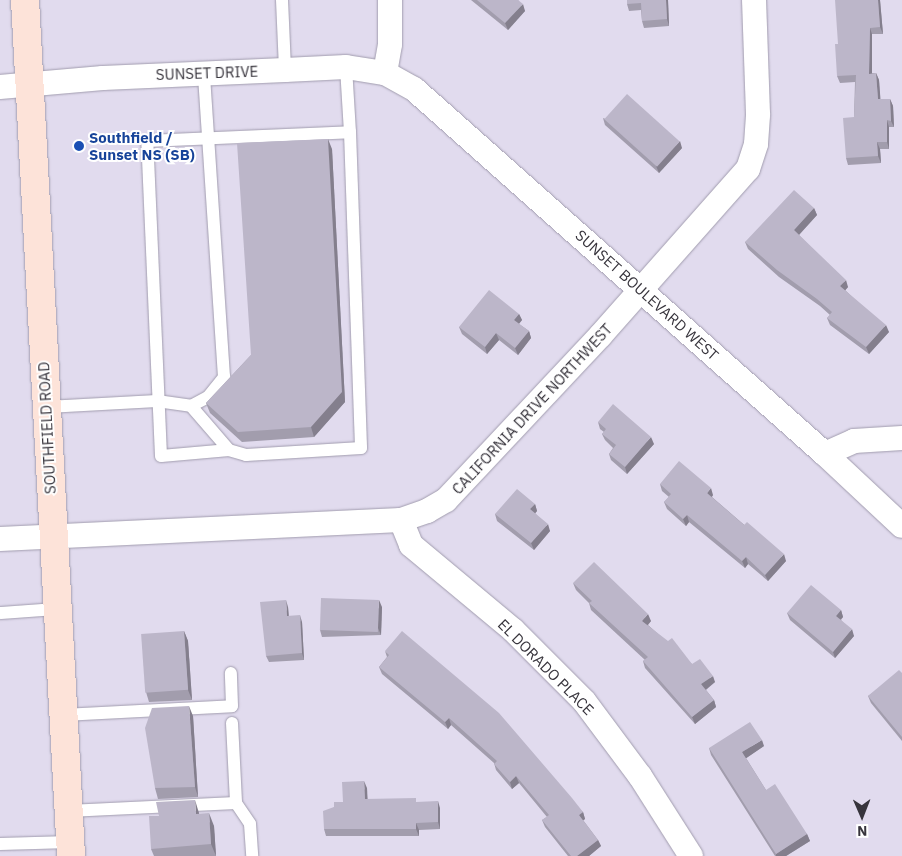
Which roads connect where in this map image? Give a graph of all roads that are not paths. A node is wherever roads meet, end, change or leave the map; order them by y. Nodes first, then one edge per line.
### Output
1 (25, 0) edge
2 (282, 0) edge
3 (390, 0) edge
4 (754, 0) edge
5 (346, 67) junction
6 (285, 70) junction
7 (204, 73) junction
8 (385, 73) junction
9 (30, 86) junction
10 (0, 87) edge
11 (350, 132) junction
12 (208, 138) junction
13 (640, 289) junction
14 (157, 400) junction
15 (191, 406) junction
16 (47, 407) junction
17 (902, 438) edge
18 (229, 450) junction
19 (825, 454) junction
20 (402, 520) junction
21 (902, 526) edge
22 (53, 536) junction
23 (0, 539) edge
24 (57, 610) junction
25 (0, 613) edge
26 (231, 673) dead end
27 (63, 715) junction
28 (232, 723) dead end
29 (236, 803) junction
30 (68, 810) junction
31 (0, 844) edge
32 (70, 849) edge
33 (252, 856) edge
34 (691, 856) edge

1 - 9 main road, SOUTHFIELD ROAD
2 - 6 lane
3 - 8 street
4 - 13 street, CALIFORNIA DRIVE NORTHWEST
5 - 6 street, SUNSET DRIVE
5 - 8 street, SUNSET DRIVE
5 - 11 lane
6 - 7 street, SUNSET DRIVE
7 - 9 street, SUNSET DRIVE
7 - 12 lane
8 - 13 street, SUNSET BOULEVARD WEST
9 - 10 street, SUNSET DRIVE
9 - 16 main road, SOUTHFIELD ROAD
11 - 12 lane
11 - 18 lane
12 - 14 lane
12 - 15 lane
13 - 19 street, SUNSET BOULEVARD WEST
13 - 20 street, CALIFORNIA DRIVE NORTHWEST
14 - 15 lane
14 - 16 lane
14 - 18 lane
15 - 18 lane
16 - 22 main road, SOUTHFIELD ROAD
17 - 19 street
19 - 21 street, SUNSET BOULEVARD WEST
20 - 22 street, CALIFORNIA DRIVE NORTHWEST
20 - 34 street, EL DORADO PLACE
22 - 23 street, CALIFORNIA DRIVE NORTHWEST
22 - 24 main road, SOUTHFIELD ROAD
24 - 25 lane
24 - 27 main road, SOUTHFIELD ROAD
26 - 27 lane
27 - 30 main road, SOUTHFIELD ROAD
28 - 29 lane
29 - 30 lane
29 - 33 lane
30 - 32 main road, SOUTHFIELD ROAD
31 - 32 lane

